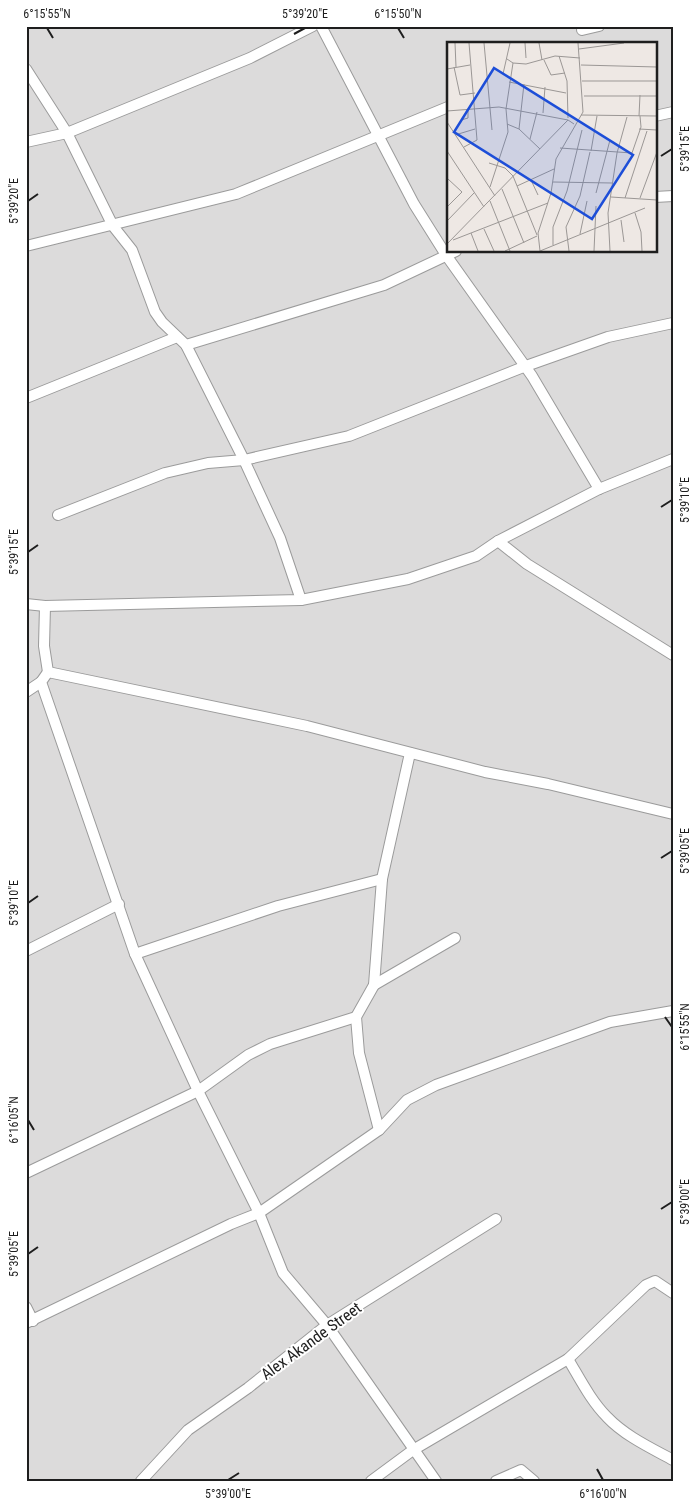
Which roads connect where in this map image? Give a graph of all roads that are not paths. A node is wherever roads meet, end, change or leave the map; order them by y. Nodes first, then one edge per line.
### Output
1 (313, 26) edge
2 (321, 26) edge
3 (599, 26) edge
4 (582, 30) dead end
5 (26, 69) edge
6 (447, 107) edge
7 (673, 112) edge
8 (656, 116) edge
9 (67, 133) junction
10 (377, 136) junction
11 (26, 142) edge
12 (673, 196) edge
13 (656, 197) edge
14 (113, 226) junction
15 (26, 246) edge
16 (454, 252) edge
17 (446, 255) junction
18 (673, 322) edge
19 (178, 337) junction
20 (186, 345) junction
21 (526, 366) junction
22 (26, 398) edge
23 (673, 459) edge
24 (244, 460) junction
25 (599, 489) junction
26 (58, 515) dead end
27 (498, 541) junction
28 (301, 600) junction
29 (26, 604) edge
30 (45, 606) junction
31 (673, 655) edge
32 (48, 672) junction
33 (41, 682) junction
34 (26, 692) edge
35 (410, 753) junction
36 (673, 814) edge
37 (382, 879) junction
38 (119, 904) junction
39 (455, 938) dead end
40 (26, 951) edge
41 (135, 954) junction
42 (374, 985) junction
43 (673, 1011) edge
44 (356, 1016) junction
45 (198, 1092) junction
46 (378, 1130) junction
47 (26, 1173) edge
48 (259, 1213) junction
49 (496, 1220) dead end
50 (673, 1293) edge
51 (26, 1307) edge
52 (29, 1322) edge
53 (327, 1325) junction
54 (568, 1359) junction
55 (413, 1450) junction
56 (673, 1460) edge
57 (141, 1481) edge
58 (370, 1481) edge
59 (436, 1481) edge
60 (496, 1481) edge
61 (534, 1481) edge

1 - 9 street
2 - 10 street
3 - 4 street
5 - 9 street
6 - 10 street
7 - 8 street
9 - 11 street
9 - 14 street
10 - 14 street
10 - 17 street
12 - 13 street
14 - 15 street
14 - 19 street
16 - 17 street
17 - 20 street
17 - 21 street
18 - 21 street
19 - 20 street
19 - 22 street
20 - 24 street
21 - 24 street
21 - 25 street
23 - 25 street
24 - 26 street
24 - 28 street
25 - 27 street
27 - 28 street
27 - 31 street
28 - 30 street
29 - 30 street
30 - 32 street
32 - 33 street
32 - 35 street
33 - 34 street
33 - 38 street
35 - 36 street
35 - 37 street
37 - 41 street
37 - 42 street
38 - 40 street
38 - 41 street
39 - 42 street
41 - 45 street
42 - 44 street
43 - 46 street
44 - 45 street
44 - 46 street
45 - 47 street
45 - 48 street
46 - 48 street
48 - 52 street
48 - 53 street
49 - 53 street, Alex Akande Street
50 - 54 street
51 - 52 street
53 - 55 street
53 - 57 street, Alex Akande Street
54 - 55 street
54 - 56 street
55 - 58 street
55 - 59 street
60 - 61 street

